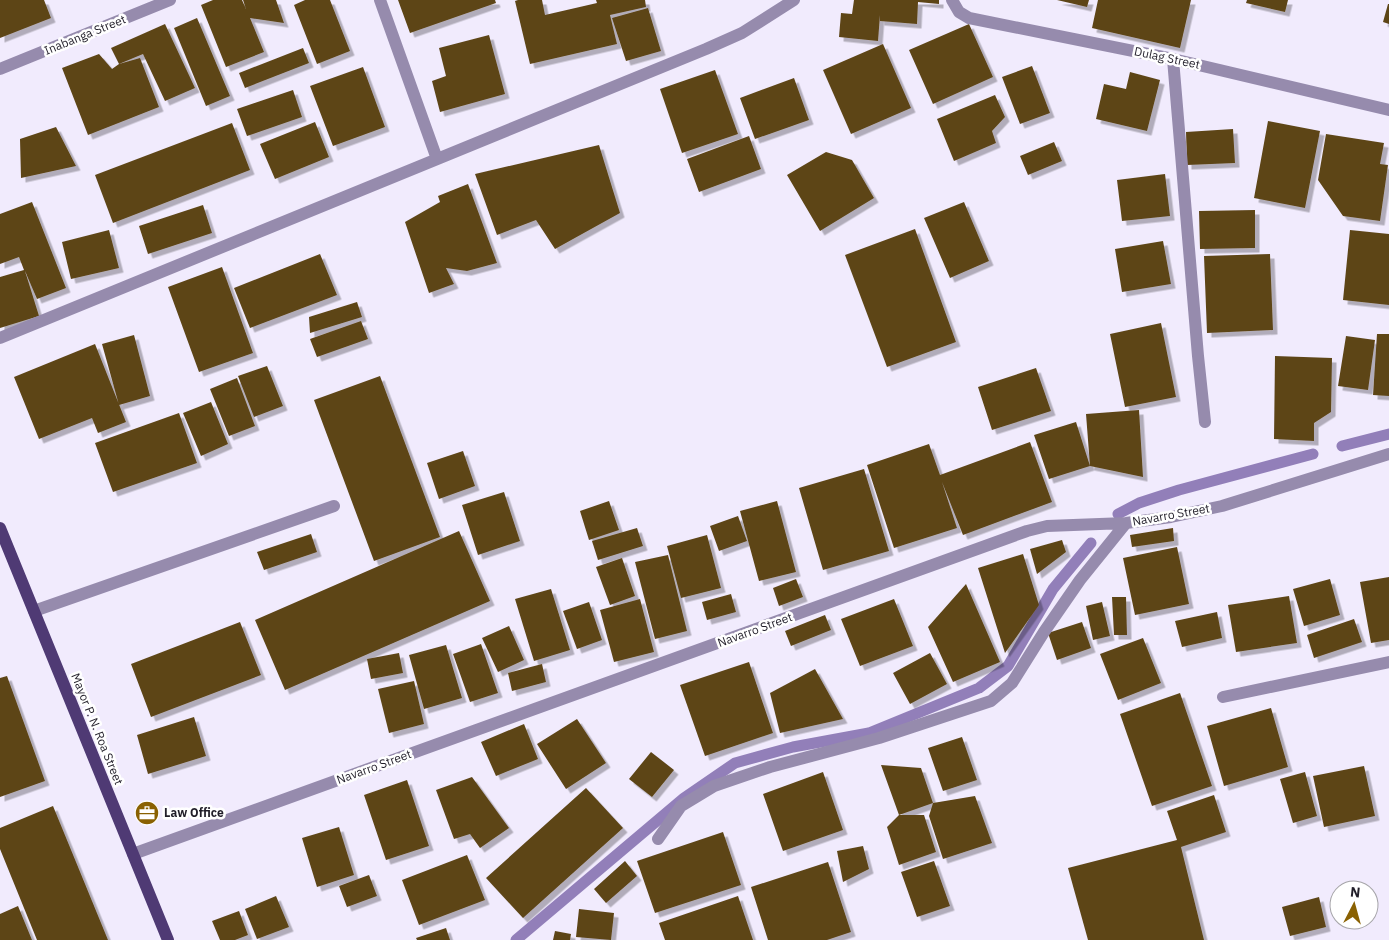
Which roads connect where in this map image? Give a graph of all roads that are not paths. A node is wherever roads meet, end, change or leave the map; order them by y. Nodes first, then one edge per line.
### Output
1 (170, 0) edge
2 (380, 0) edge
3 (794, 0) edge
4 (952, 0) edge
5 (1173, 59) junction
6 (0, 70) edge
7 (1389, 110) edge
8 (437, 159) junction
9 (0, 338) edge
10 (1205, 422) dead end
11 (1389, 454) edge
12 (334, 506) dead end
13 (1126, 523) junction
14 (0, 528) edge
15 (34, 611) junction
16 (1389, 662) edge
17 (1223, 696) dead end
18 (658, 839) dead end
19 (133, 854) junction
20 (168, 940) edge

1 - 6 street, Inabanga Street
2 - 8 street
3 - 8 street
4 - 5 street, Dulag Street
5 - 7 street, Dulag Street
5 - 10 street
8 - 9 street
11 - 13 street, Navarro Street
12 - 15 street
13 - 18 street
13 - 19 street, Navarro Street
14 - 15 main road, Mayor P. N. Roa Street
15 - 19 main road, Mayor P. N. Roa Street
16 - 17 street
19 - 20 main road, Mayor P. N. Roa Street

